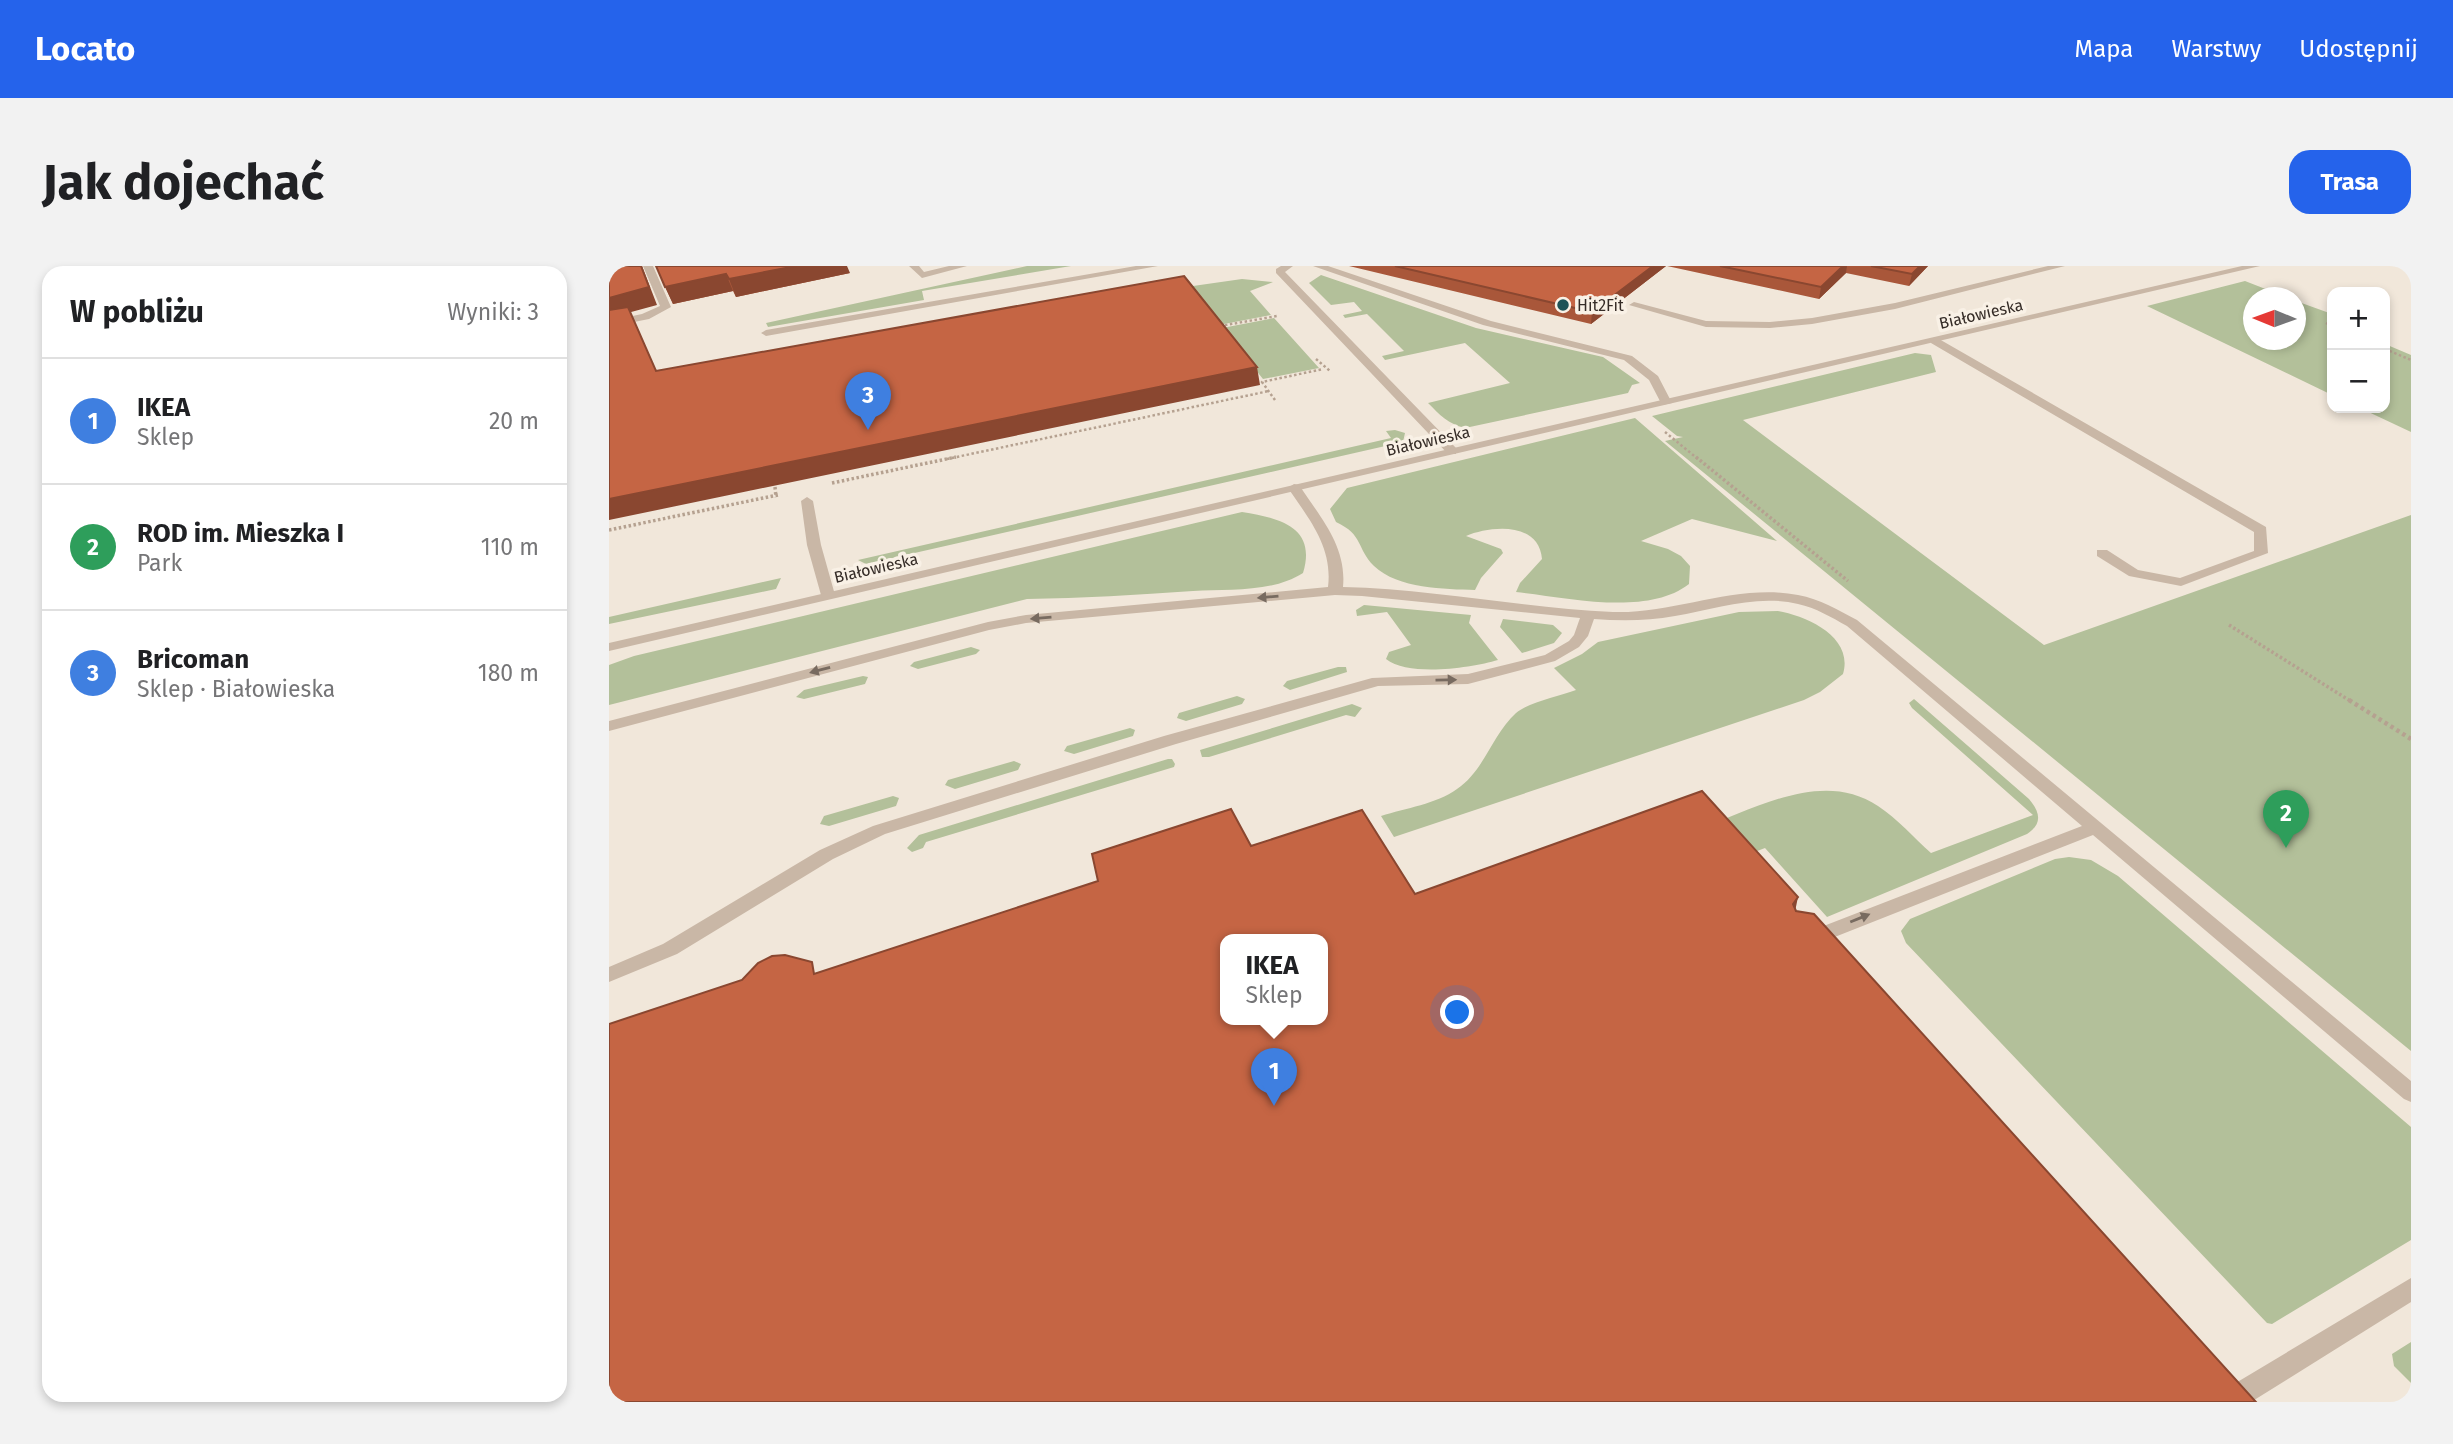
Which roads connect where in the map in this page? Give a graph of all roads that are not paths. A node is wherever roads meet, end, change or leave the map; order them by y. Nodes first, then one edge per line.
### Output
1 (648, 266) edge
2 (914, 266) edge
3 (962, 266) edge
4 (1153, 266) edge
5 (1288, 266) edge
6 (1318, 266) edge
7 (2060, 266) edge
8 (2253, 266) edge
9 (1634, 305) dead end
10 (609, 324) edge
11 (766, 333) dead end
12 (1935, 341) junction
13 (1666, 403) junction
14 (1453, 451) junction
15 (1294, 488) junction
16 (807, 501) dead end
17 (2102, 553) dead end
18 (1335, 591) junction
19 (828, 595) junction
20 (1588, 615) junction
21 (609, 647) edge
22 (609, 726) edge
23 (2092, 828) junction
24 (1797, 944) edge
25 (609, 975) edge
26 (2411, 1093) edge
27 (2411, 1289) edge
28 (2228, 1402) edge

1 - 10 street
2 - 3 street
4 - 11 street
5 - 14 street
6 - 13 street
7 - 9 street
8 - 12 street, Białowieska
12 - 13 street, Białowieska
12 - 17 street
13 - 14 street, Białowieska
14 - 15 street, Białowieska
15 - 18 street
15 - 19 street, Białowieska
16 - 19 street
18 - 20 street
18 -> 22 street
19 - 21 street, Białowieska
20 - 23 street
25 -> 20 street
24 -> 23 street
23 - 26 street
27 - 28 street

